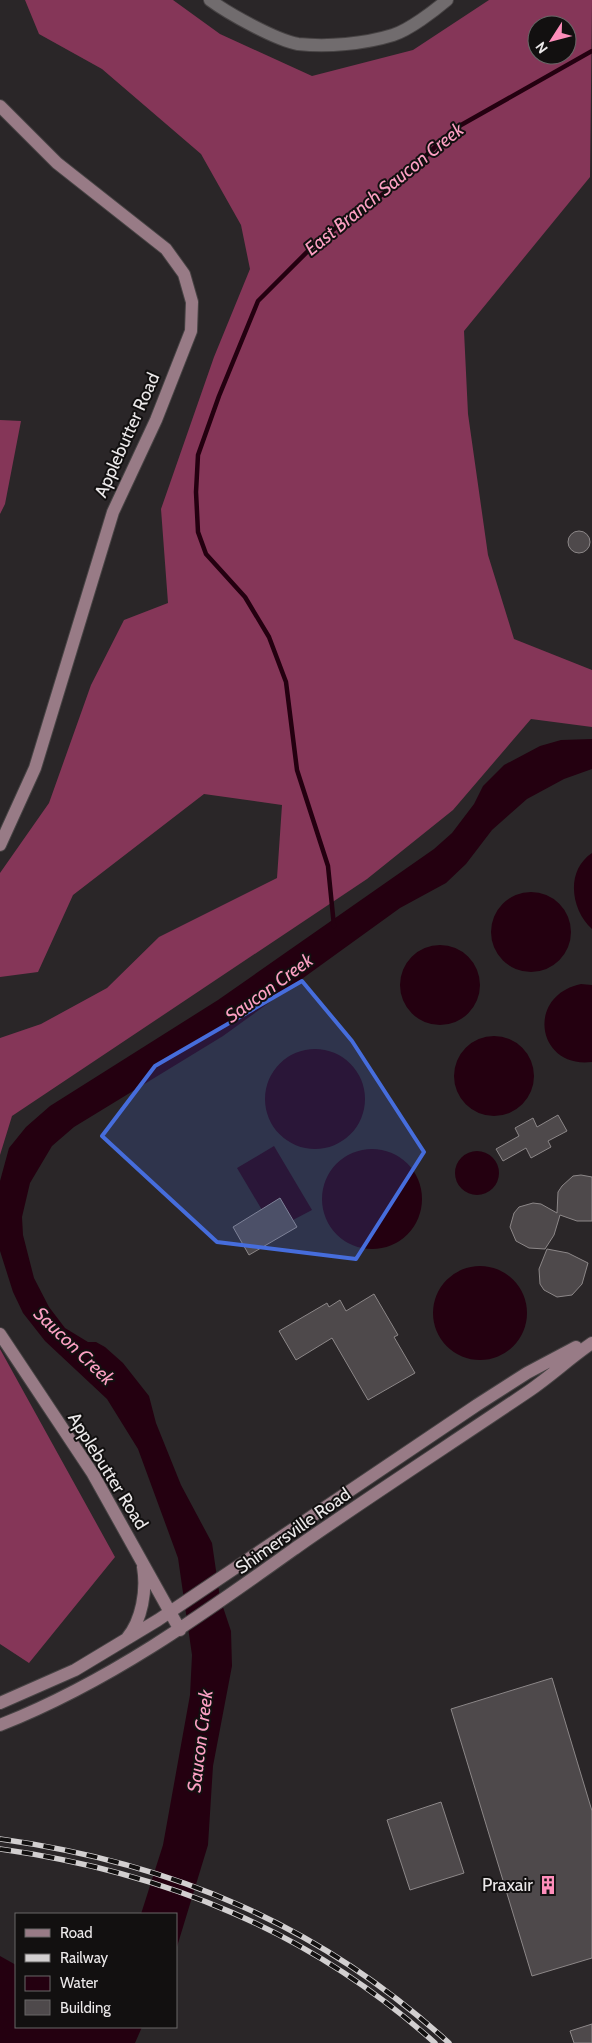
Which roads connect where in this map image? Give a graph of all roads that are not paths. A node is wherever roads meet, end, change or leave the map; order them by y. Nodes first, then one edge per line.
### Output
1 (210, 0) edge
2 (447, 0) edge
3 (0, 106) edge
4 (1, 842) edge
5 (0, 1334) edge
6 (592, 1341) edge
7 (141, 1560) junction
8 (164, 1617) junction
9 (180, 1630) junction
10 (124, 1640) junction
11 (0, 1704) edge
12 (0, 1726) edge

1 - 2 street
3 - 4 street, Applebutter Road
5 - 7 street, Applebutter Road
6 - 8 street, Shimersville Road
6 - 9 street, Shimersville Road
7 - 8 street, Applebutter Road
7 - 10 street
8 - 9 street, Applebutter Road
8 - 10 street, Shimersville Road
9 - 12 street, Shimersville Road
10 - 11 street, Shimersville Road

